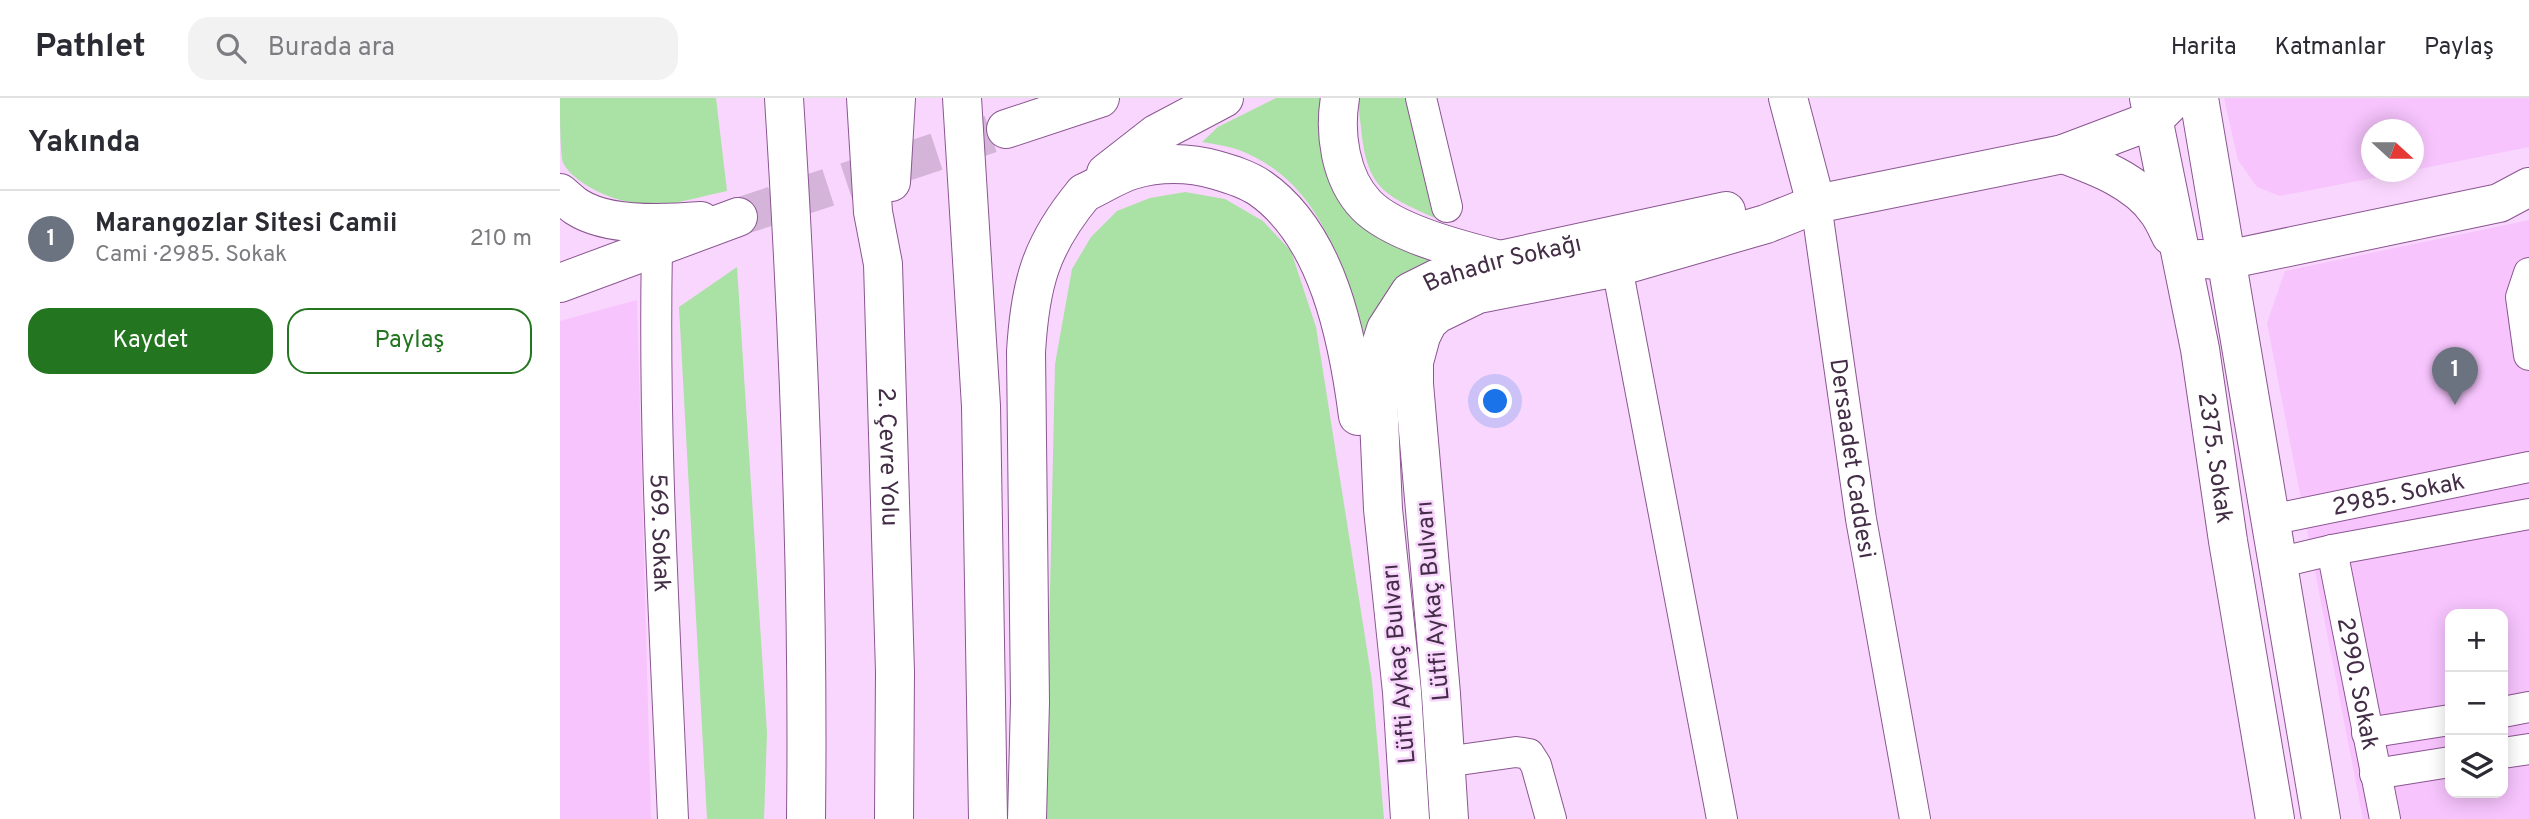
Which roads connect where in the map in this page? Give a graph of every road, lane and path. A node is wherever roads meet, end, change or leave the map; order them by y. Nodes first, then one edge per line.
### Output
1 (784, 98) edge
2 (866, 98) edge
3 (896, 98) edge
4 (962, 98) edge
5 (1100, 98) edge
6 (1224, 98) edge
7 (1340, 98) edge
8 (1421, 98) edge
9 (1788, 98) edge
10 (2199, 98) edge
11 (2159, 105) edge
12 (1006, 130) tunnel mouth
13 (2063, 153) junction
14 (2529, 186) edge
15 (560, 193) edge
16 (1084, 193) junction
17 (1816, 204) junction
18 (1447, 208) dead end
19 (657, 247) junction
20 (2224, 247) junction
21 (2181, 254) junction
22 (1500, 260) junction
23 (883, 264) junction
24 (1617, 267) junction
25 (2529, 273) edge
26 (560, 283) edge
27 (2529, 355) edge
28 (1414, 384) joint
29 (2529, 467) edge
30 (1383, 509) junction
31 (2529, 514) edge
32 (2270, 520) junction
33 (2332, 550) junction
34 (2277, 563) junction
35 (2529, 707) edge
36 (2508, 711) edge
37 (2445, 721) edge
38 (2367, 733) junction
39 (2529, 749) edge
40 (2508, 752) edge
41 (1445, 762) junction
42 (2445, 763) edge
43 (2375, 774) junction
44 (673, 819) edge
45 (806, 819) edge
46 (894, 819) edge
47 (988, 819) edge
48 (1027, 819) edge
49 (1410, 819) edge
50 (1449, 819) edge
51 (1551, 819) edge
52 (1722, 819) edge
53 (1915, 819) edge
54 (2275, 819) edge
55 (2321, 819) edge
56 (2385, 819) edge

1 - 45 main road
2 - 23 main road, 2. Çevre Yolu
3 - 23 main road
4 - 47 main road
5 - 12 main road
6 - 16 main road
7 - 22 main road
8 - 18 street
9 - 17 main road, Dersaadet Caddesi
10 - 20 main road, 2375. Sokak
11 - 13 main road, Bahadır Sokağı
11 - 21 main road, 2375. Sokak
13 - 17 main road, Bahadır Sokağı
13 - 21 main road
14 - 20 main road
15 - 19 main road
16 - 30 main road
16 - 48 main road
17 - 22 main road, Bahadır Sokağı
17 - 24 main road, Bahadır Sokağı
17 - 53 street, Dersaadet Caddesi
19 - 26 main road
19 - 44 street, 569. Sokak
20 - 21 main road
20 - 32 main road, 2375. Sokak
21 - 54 main road, 2375. Sokak
22 - 30 main road, Bahadır Sokağı
23 - 46 main road, 2. Çevre Yolu
24 - 28 main road, Bahadır Sokağı
24 - 52 street
25 - 27 street
28 - 41 main road, Lütfi Aykaç Bulvarı
29 - 32 street, 2985. Sokak
30 - 49 main road, Lüfti Aykaç Bulvarı
31 - 33 street, 2985. Sokak
32 - 34 main road, 2375. Sokak
33 - 34 street, 2985. Sokak
33 - 38 street, 2990. Sokak
34 - 55 main road, 2375. Sokak
35 - 36 street
37 - 38 street
38 - 43 street, 2990. Sokak
39 - 40 street
41 - 50 main road, Lütfi Aykaç Bulvarı
41 - 51 street
42 - 43 street
43 - 56 street, 2990. Sokak

